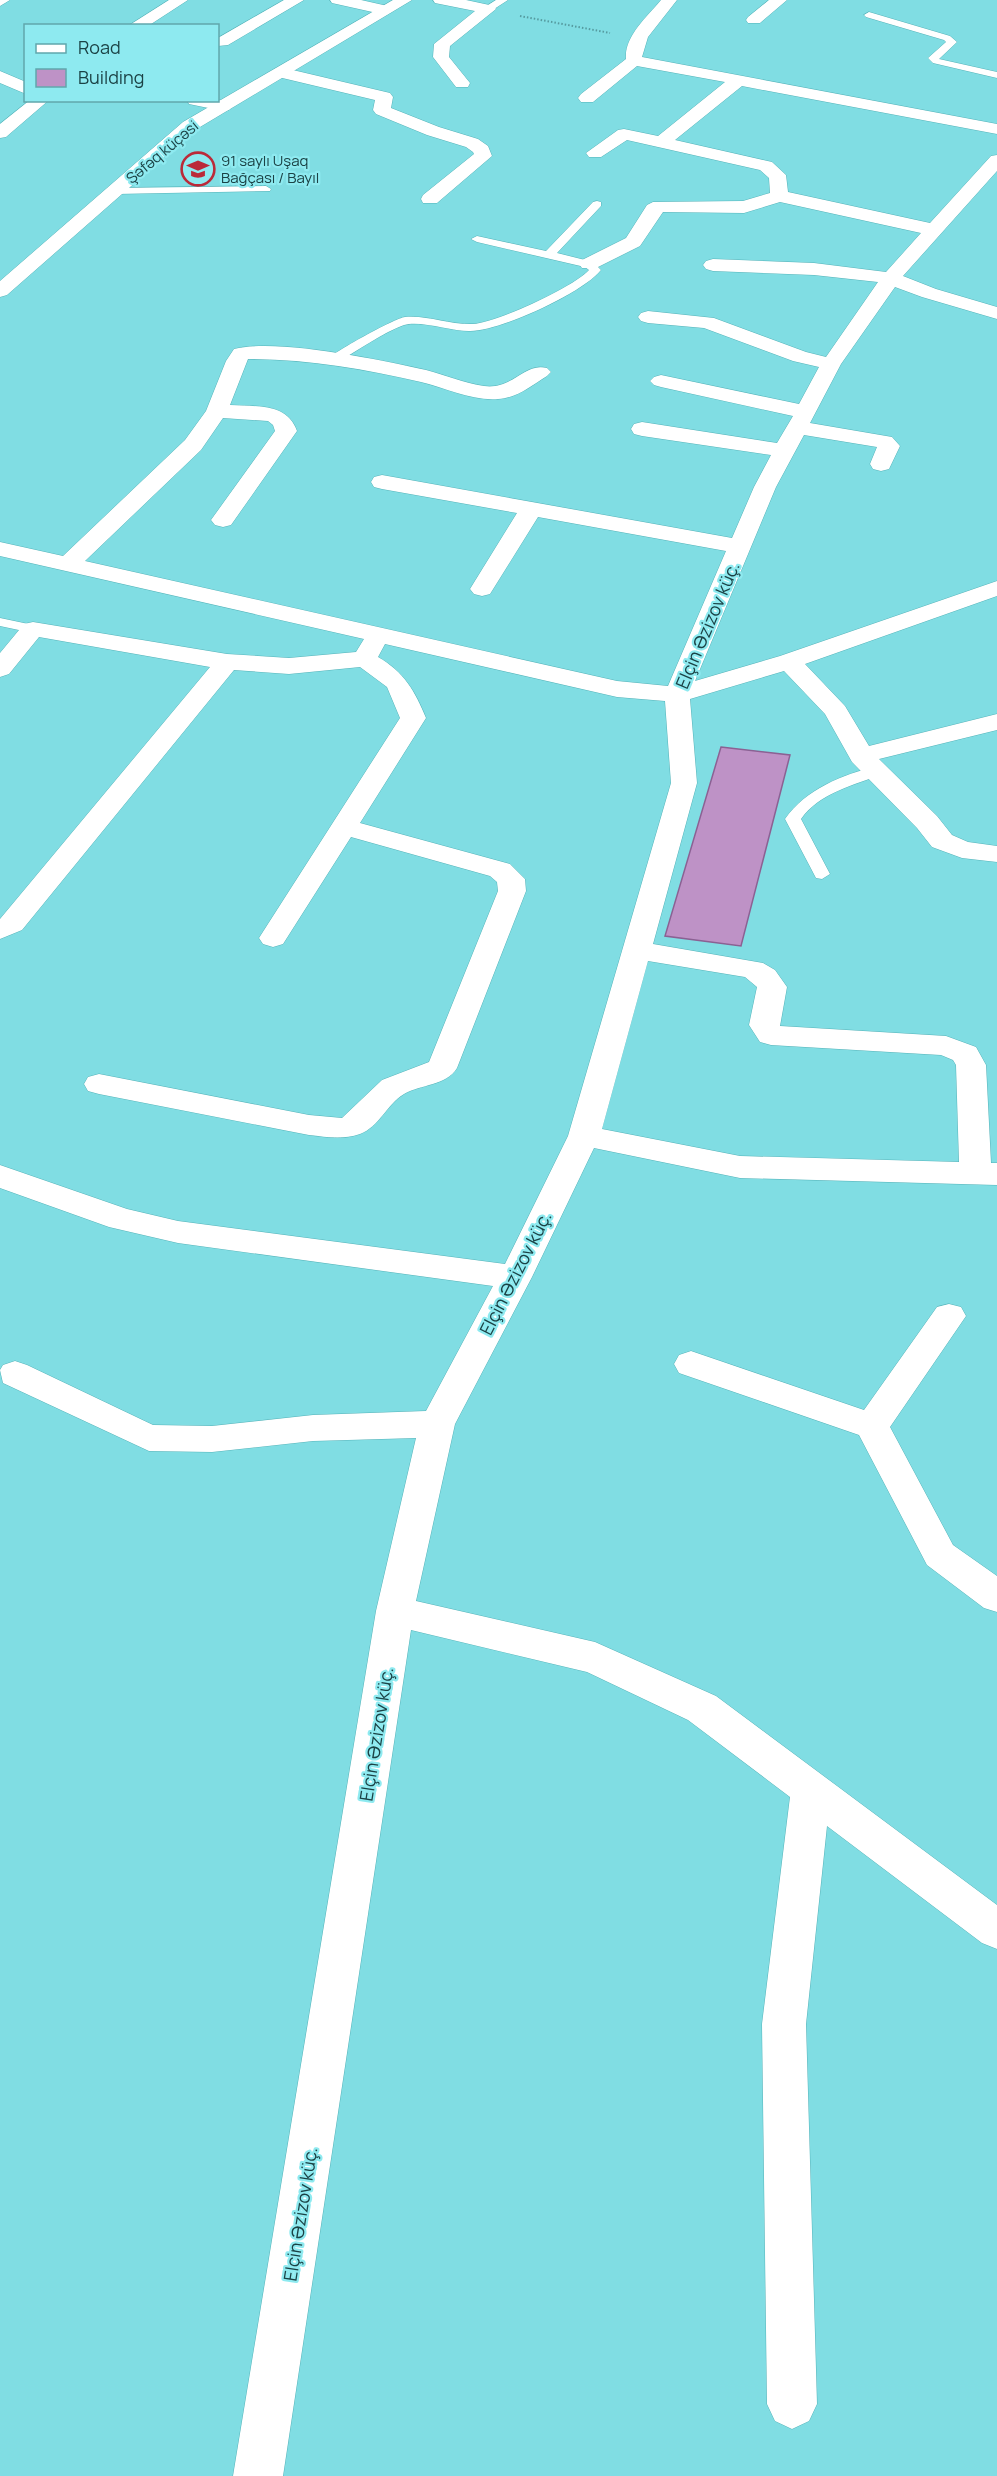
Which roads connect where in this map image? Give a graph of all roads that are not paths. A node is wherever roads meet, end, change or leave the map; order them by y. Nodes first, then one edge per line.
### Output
1 (180, 0) edge
2 (296, 0) edge
3 (338, 0) edge
4 (404, 0) edge
5 (441, 0) edge
6 (503, 0) edge
7 (669, 0) edge
8 (779, 0) edge
9 (488, 9) junction
10 (386, 10) junction
11 (869, 15) dead end
12 (754, 20) dead end
13 (139, 24) edge
14 (222, 42) dead end
15 (634, 60) junction
16 (280, 72) junction
17 (997, 75) edge
18 (0, 76) edge
19 (738, 80) junction
20 (462, 83) dead end
21 (24, 88) edge
22 (587, 98) dead end
23 (38, 102) edge
24 (204, 102) edge
25 (223, 106) junction
26 (997, 129) edge
27 (0, 132) edge
28 (661, 142) junction
29 (596, 153) dead end
30 (997, 160) edge
31 (266, 189) dead end
32 (115, 191) junction
33 (780, 196) junction
34 (430, 199) dead end
35 (597, 204) dead end
36 (934, 230) junction
37 (477, 239) dead end
38 (549, 255) junction
39 (589, 264) junction
40 (713, 265) dead end
41 (891, 278) junction
42 (0, 291) edge
43 (997, 313) edge
44 (648, 317) dead end
45 (331, 361) junction
46 (831, 364) junction
47 (540, 372) dead end
48 (661, 381) dead end
49 (216, 411) junction
50 (642, 429) dead end
51 (796, 430) junction
52 (881, 464) dead end
53 (382, 482) dead end
54 (532, 508) junction
55 (223, 520) dead end
56 (740, 547) junction
57 (0, 549) edge
58 (70, 563) junction
59 (997, 588) edge
60 (482, 589) dead end
61 (0, 622) edge
62 (33, 629) junction
63 (378, 636) junction
64 (364, 659) junction
65 (789, 661) junction
66 (227, 662) junction
67 (0, 669) edge
68 (677, 695) junction
69 (997, 722) edge
70 (869, 764) junction
71 (344, 828) junction
72 (997, 854) edge
73 (822, 874) dead end
74 (0, 930) edge
75 (273, 938) dead end
76 (636, 950) junction
77 (99, 1084) dead end
78 (584, 1136) junction
79 (986, 1173) edge
80 (0, 1176) edge
81 (515, 1277) junction
82 (949, 1316) dead end
83 (692, 1364) dead end
84 (15, 1374) dead end
85 (437, 1424) junction
86 (872, 1426) junction
87 (997, 1597) edge
88 (395, 1611) junction
89 (811, 1789) junction
90 (997, 1930) edge
91 (792, 2404) dead end
92 (258, 2476) edge

1 - 13 street
2 - 14 street
3 - 10 street
4 - 10 street, Şəfəq küçəsi
5 - 9 street
6 - 9 lane
7 - 15 street
8 - 12 street
9 - 20 street
10 - 16 street, Şəfəq küçəsi
11 - 17 lane
15 - 19 street
15 - 22 street
16 - 25 street, Şəfəq küçəsi
16 - 34 street
18 - 21 street
19 - 26 street
19 - 28 street
23 - 27 street
24 - 25 street
25 - 32 street, Şəfəq küçəsi
28 - 29 street
28 - 33 street
30 - 36 street, Elçin Əzizov küç.
31 - 32 lane
32 - 42 street, Şəfəq küçəsi
33 - 36 street
33 - 39 street
35 - 38 lane
36 - 41 street, Elçin Əzizov küç.
37 - 38 lane
38 - 39 lane
39 - 45 lane
40 - 41 street
41 - 43 street
41 - 46 street, Elçin Əzizov küç.
44 - 46 street
45 - 47 street
45 - 49 street
46 - 51 street, Elçin Əzizov küç.
48 - 51 street
49 - 55 street
49 - 58 street
50 - 51 street
51 - 52 street
51 - 56 street, Elçin Əzizov küç.
53 - 54 street
54 - 56 street
54 - 60 street
56 - 68 street, Elçin Əzizov küç.
57 - 58 street
58 - 63 street
59 - 65 street
61 - 62 lane
62 - 66 street
62 - 67 street
63 - 64 street
63 - 68 street
64 - 66 street
64 - 71 street
65 - 68 street
65 - 70 street
66 - 74 street
68 - 76 street, Elçin Əzizov küç.
69 - 70 street
70 - 72 street
70 - 73 lane
71 - 75 street
71 - 77 street
76 - 78 street, Elçin Əzizov küç.
76 - 79 street
78 - 79 street
78 - 81 street, Elçin Əzizov küç.
80 - 81 street
81 - 85 street, Elçin Əzizov küç.
82 - 86 street
83 - 86 street
84 - 85 street
85 - 88 street, Elçin Əzizov küç.
86 - 87 street
88 - 89 street
88 - 92 street, Elçin Əzizov küç.
89 - 90 street
89 - 91 street

